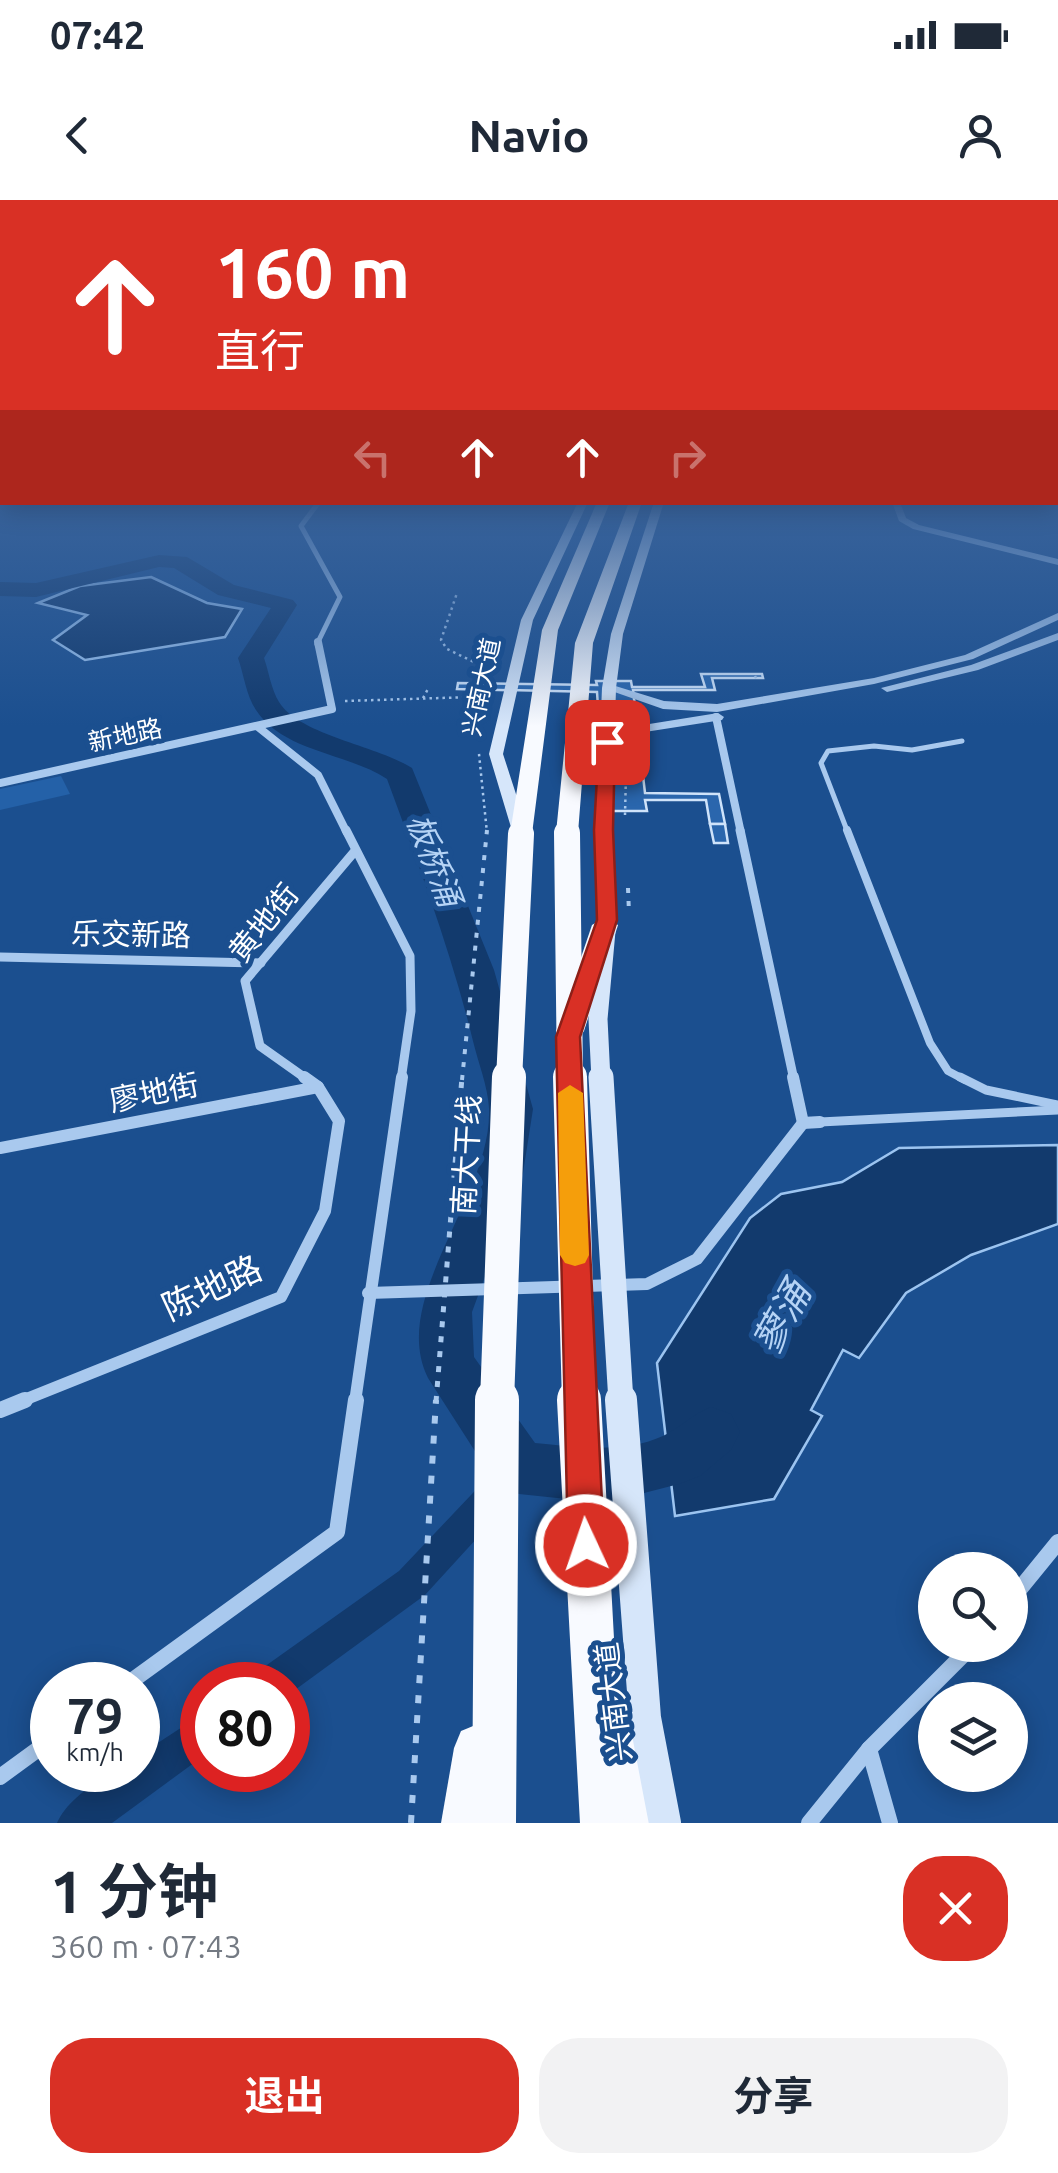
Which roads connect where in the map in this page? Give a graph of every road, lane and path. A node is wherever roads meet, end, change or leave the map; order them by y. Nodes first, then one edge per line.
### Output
1 (328, 575) edge
2 (548, 575) edge
3 (573, 575) edge
4 (609, 575) edge
5 (634, 575) edge
6 (456, 594) dead end
7 (1058, 616) edge
8 (1058, 636) edge
9 (934, 666) junction
10 (951, 674) junction
11 (430, 686) dead end
12 (609, 688) junction
13 (811, 696) junction
14 (472, 697) junction
15 (423, 698) junction
16 (331, 705) junction
17 (716, 717) junction
18 (486, 720) dead end
19 (258, 727) junction
20 (962, 741) dead end
21 (607, 742) junction
22 (478, 754) dead end
23 (0, 784) edge
24 (586, 832) junction
25 (521, 834) junction
26 (355, 851) junction
27 (607, 920) junction
28 (0, 956) edge
29 (262, 963) junction
30 (568, 1037) junction
31 (318, 1087) junction
32 (1058, 1107) edge
33 (338, 1121) joint
34 (820, 1122) joint
35 (803, 1123) junction
36 (0, 1148) edge
37 (369, 1293) junction
38 (0, 1410) edge
39 (1058, 1542) edge
40 (1028, 1579) edge
41 (592, 1661) junction
42 (158, 1662) edge
43 (956, 1662) edge
44 (492, 1668) junction
45 (870, 1749) junction
46 (30, 1755) edge
47 (0, 1777) edge
48 (411, 1823) edge
49 (466, 1823) edge
50 (494, 1823) edge
51 (602, 1823) edge
52 (641, 1823) edge
53 (665, 1823) edge
54 (809, 1823) edge
55 (890, 1823) edge

1 - 16 street
2 - 25 main road, 兴南大道
3 - 25 highway, 南大干线
4 - 24 highway
5 - 12 main road, 兴南大道
6 - 14 path
7 - 9 street
8 - 10 street
9 - 10 street
9 - 13 street
10 - 13 street
11 - 15 path
12 - 13 street
12 - 21 main road, 兴南大道
13 - 17 street
14 - 15 path
14 - 18 path
15 - 16 path
16 - 19 street, 新地路
17 - 21 street
17 - 35 street
19 - 23 street, 新地路
19 - 26 street
20 - 32 lane
21 - 24 main road, 兴南大道
22 - 48 path, bridge
24 - 27 main road, 兴南大道, bridge
24 - 30 highway, bridge
25 - 44 highway, 南大干线, bridge
26 - 29 street, 黄地街
26 - 37 street
27 - 30 highway, bridge
27 - 53 main road, 兴南大道, bridge
28 - 29 street, 乐交新路
29 - 31 street, 黄地街
30 - 41 highway, bridge
31 - 33 street, 黄地街
31 - 36 street, 廖地街
32 - 34 lane
33 - 38 street, 陈地路
34 - 35 street
35 - 37 street, bridge
37 - 42 street
39 - 40 street
41 - 51 highway, bridge
41 - 52 highway, bridge
43 - 45 street
44 - 49 highway, bridge
44 - 50 highway, 南大干线, bridge
45 - 54 street
45 - 55 street
46 - 47 street

